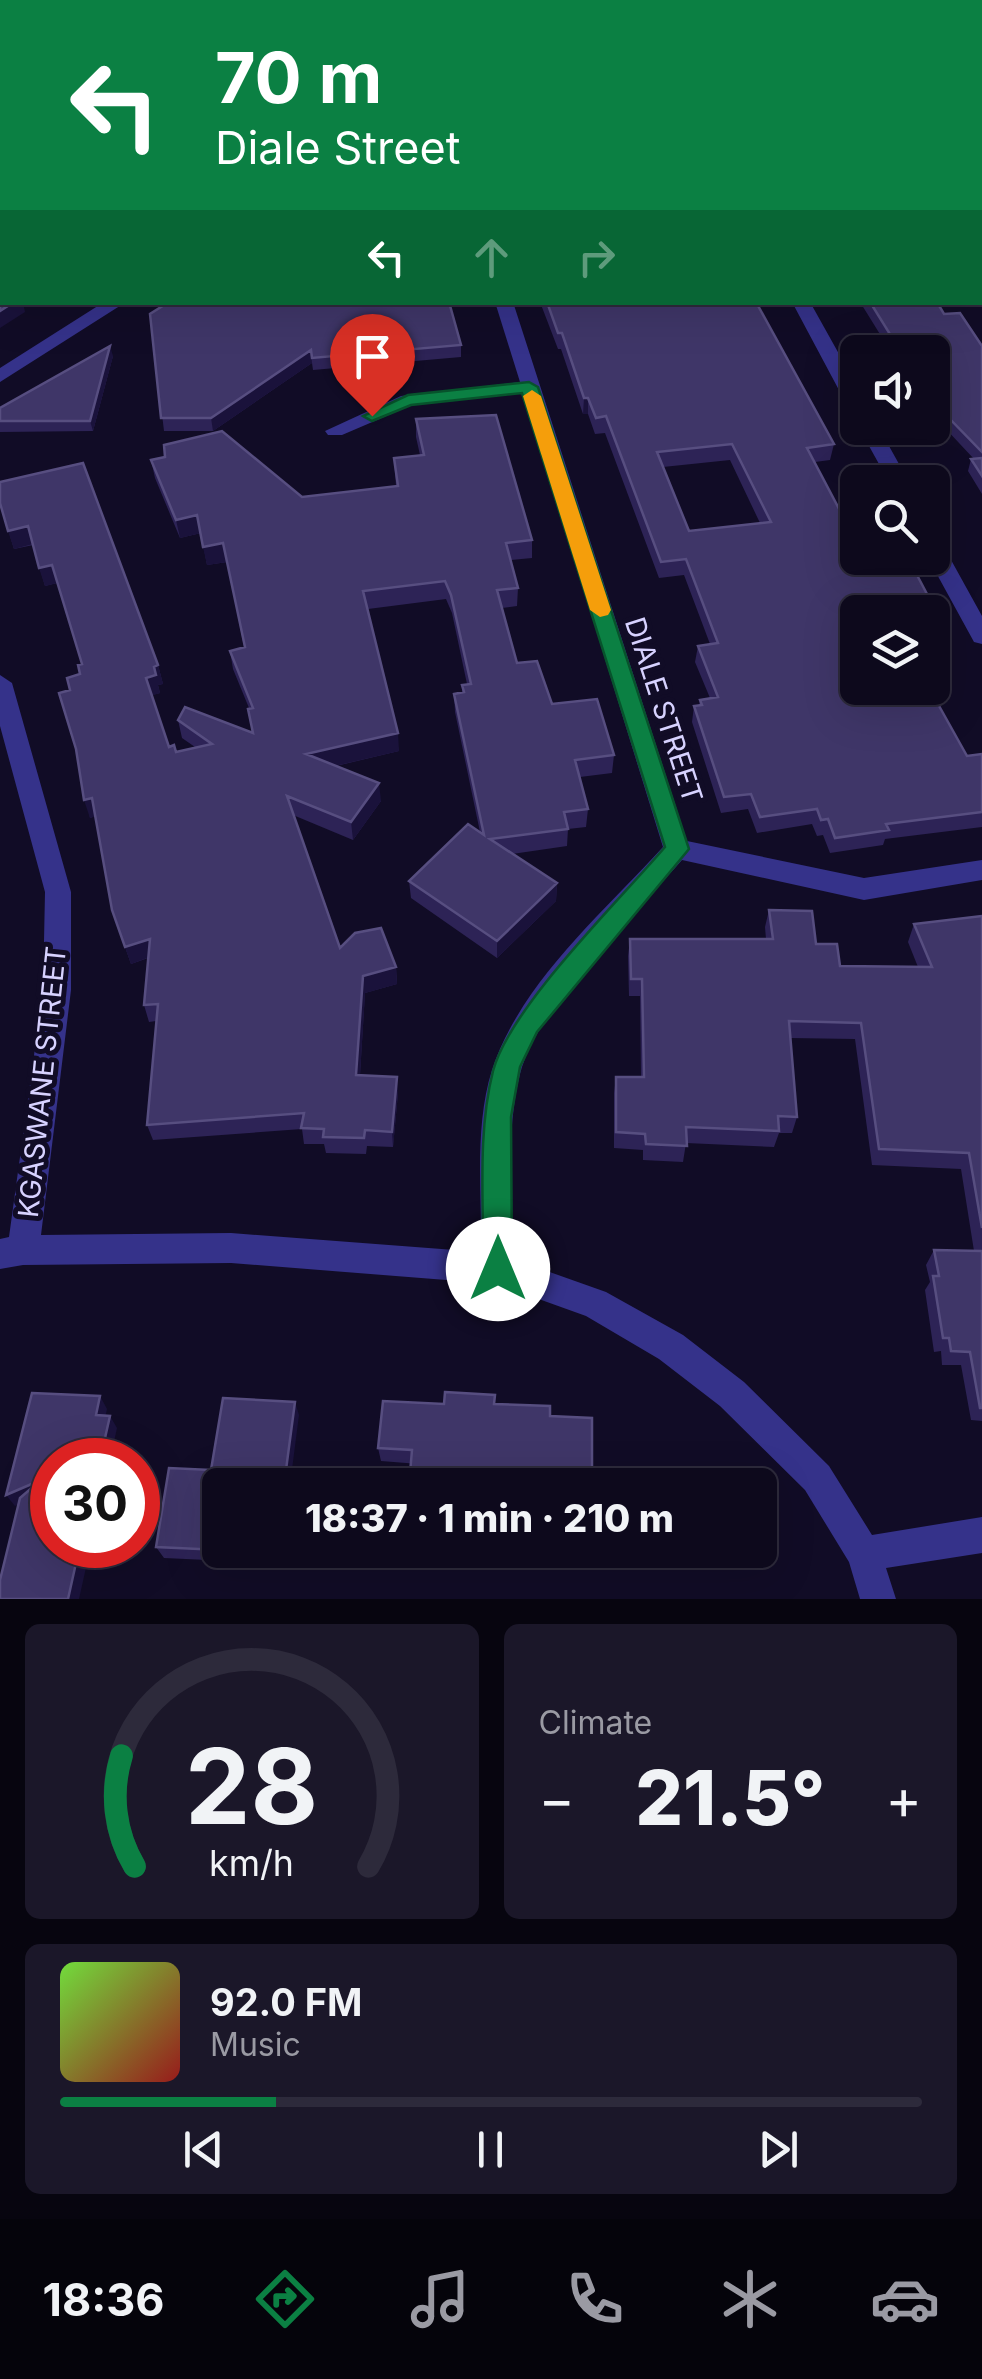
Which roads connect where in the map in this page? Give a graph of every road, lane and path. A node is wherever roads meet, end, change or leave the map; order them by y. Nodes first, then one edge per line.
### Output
1 (112, 305) edge
2 (505, 305) edge
3 (803, 305) edge
4 (840, 374) edge
5 (0, 376) edge
6 (529, 387) junction
7 (335, 431) dead end
8 (948, 575) edge
9 (982, 636) edge
10 (0, 683) edge
11 (677, 849) junction
12 (982, 870) edge
13 (11, 1252) edge
14 (498, 1269) junction
15 (982, 1535) edge
16 (864, 1554) junction
17 (878, 1599) edge

1 - 5 street
2 - 6 street, DIALE STREET
3 - 4 street
6 - 7 street
6 - 11 street, DIALE STREET
8 - 9 street
10 - 13 street, KGASWANE STREET
11 - 12 street
11 - 14 street
13 - 14 street
14 - 16 street
15 - 16 street
16 - 17 street

